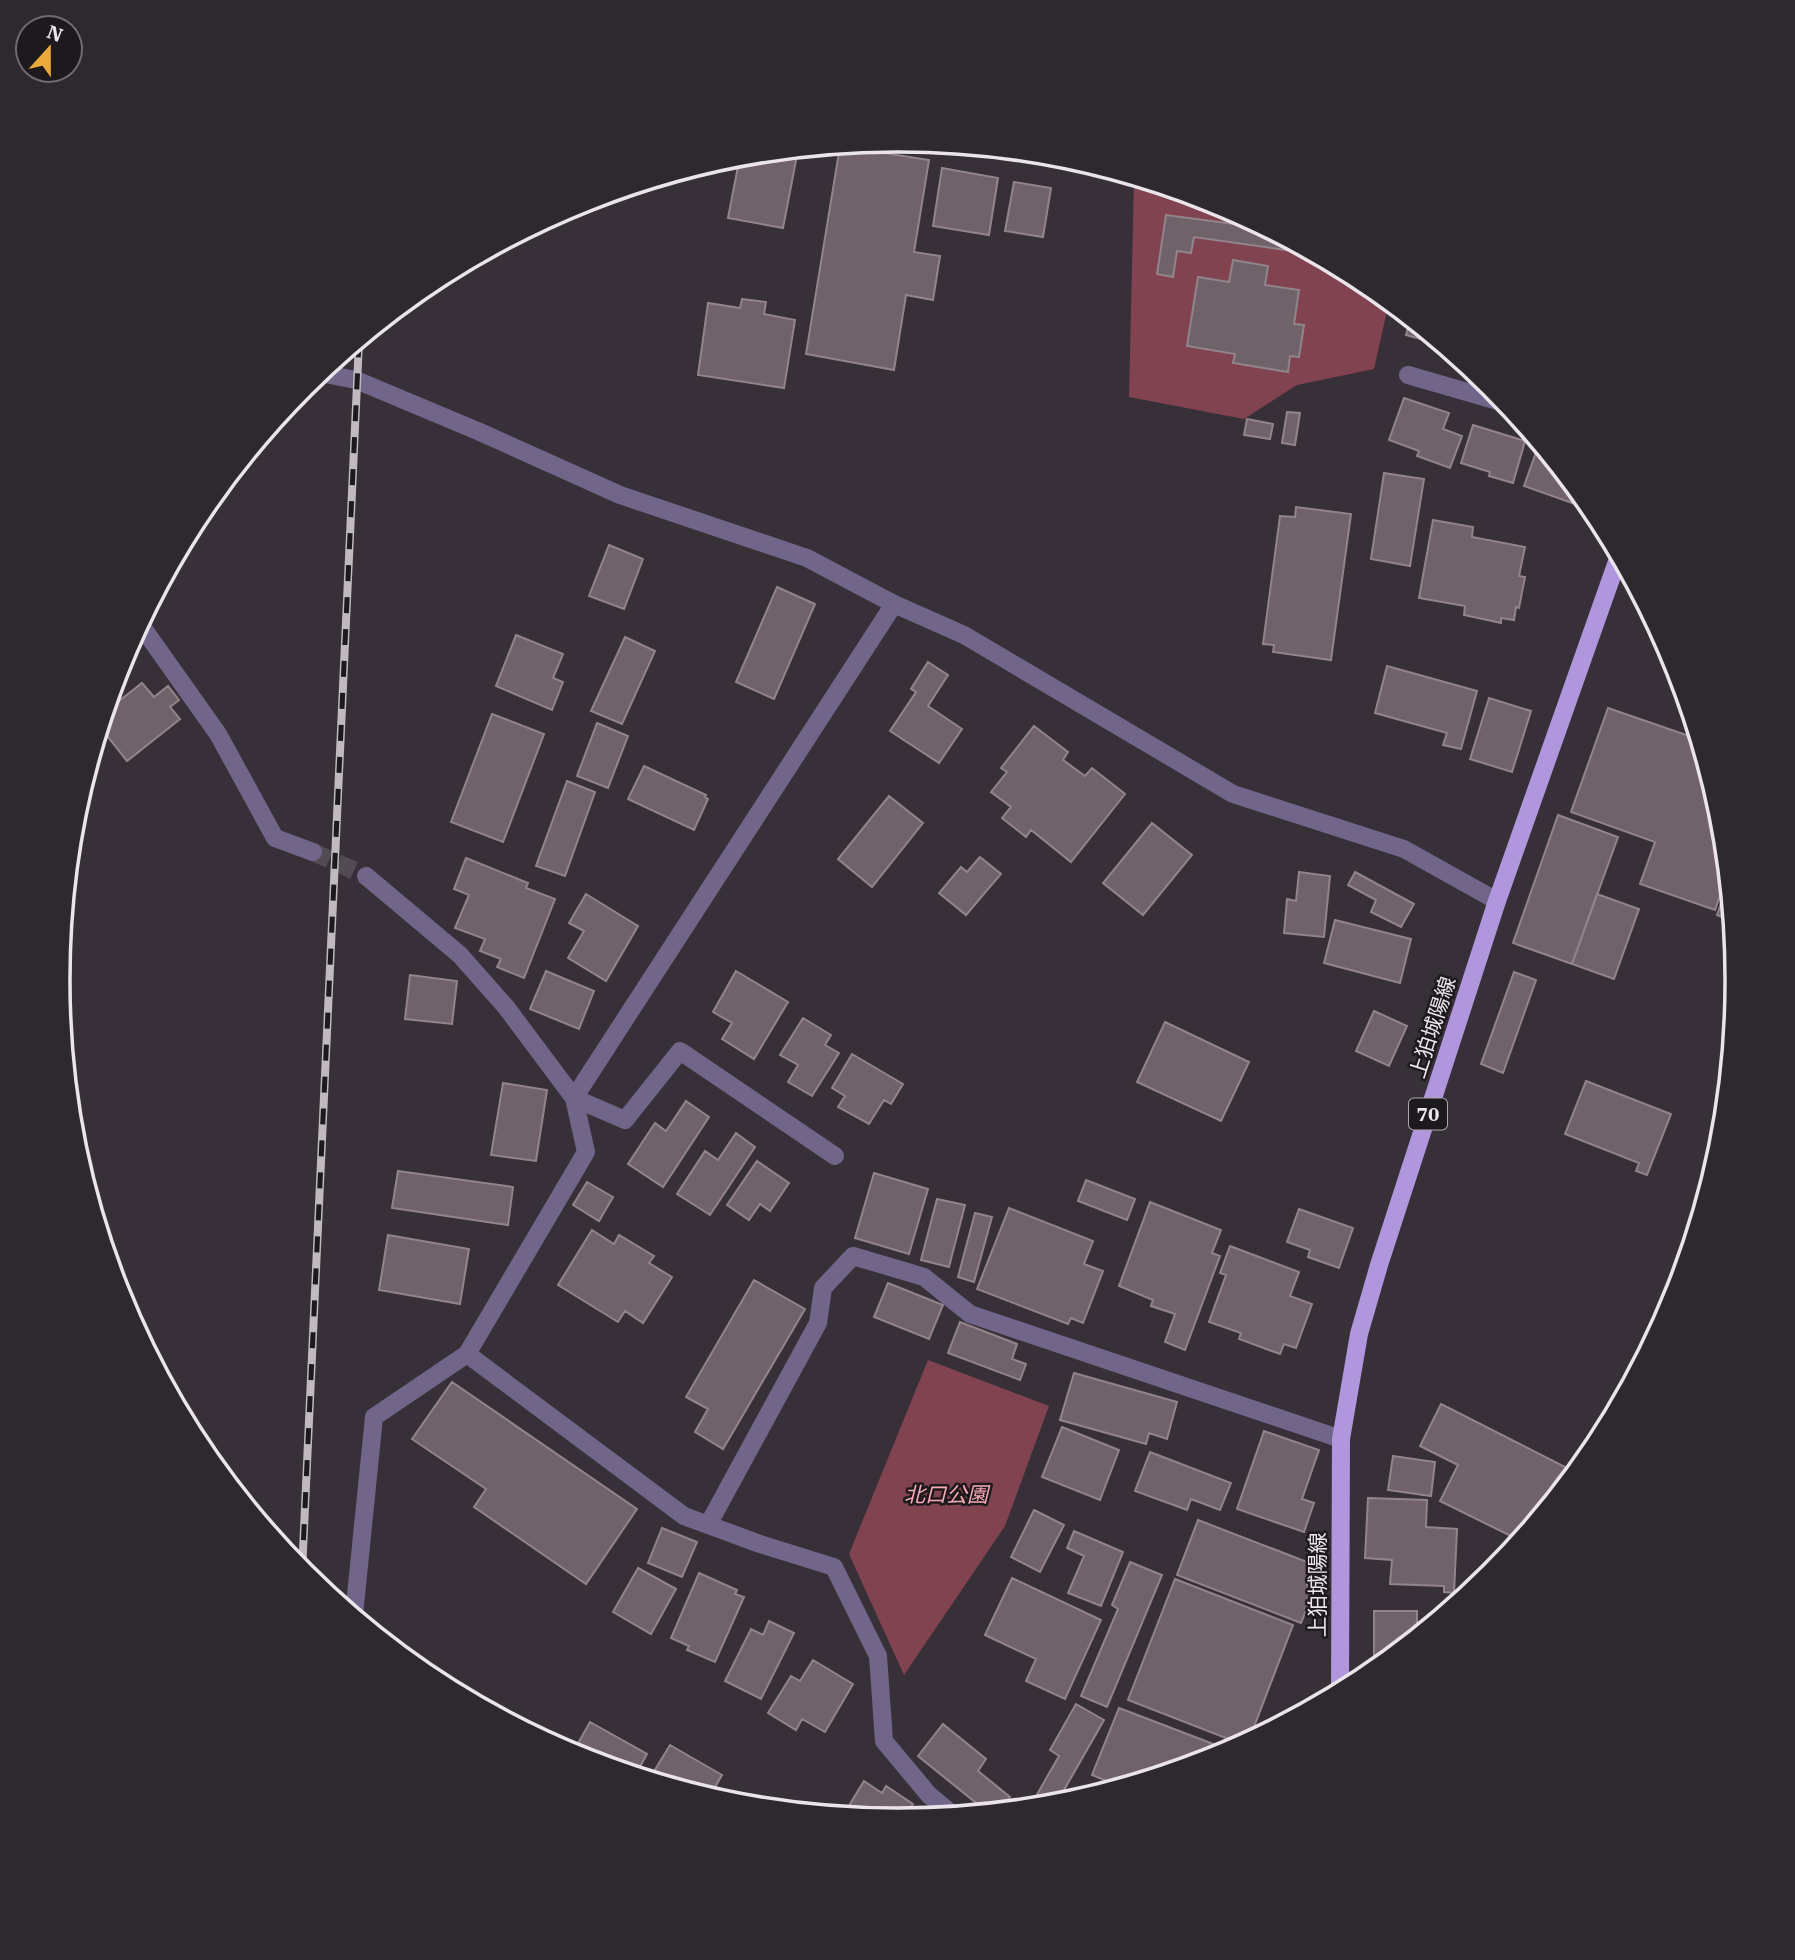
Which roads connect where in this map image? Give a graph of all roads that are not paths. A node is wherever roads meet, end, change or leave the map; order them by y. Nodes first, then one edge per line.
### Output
1 (1408, 375) dead end
2 (333, 376) edge
3 (1485, 397) edge
4 (1615, 568) edge
5 (894, 604) junction
6 (146, 633) edge
7 (313, 852) tunnel mouth
8 (366, 876) tunnel mouth
9 (1497, 901) junction
10 (574, 1098) junction
11 (835, 1156) dead end
12 (467, 1354) junction
13 (1341, 1439) junction
14 (708, 1525) junction
15 (355, 1604) edge
16 (1340, 1679) edge
17 (942, 1806) edge

1 - 3 street
2 - 5 street
4 - 9 main road, 上狛城陽線 / 70
5 - 9 street
5 - 10 street
6 - 7 street
8 - 10 street
9 - 13 main road, 上狛城陽線 / 70
10 - 11 street
10 - 12 street
12 - 14 street
12 - 15 street
13 - 14 street
13 - 16 main road, 上狛城陽線 / 70
14 - 17 street

